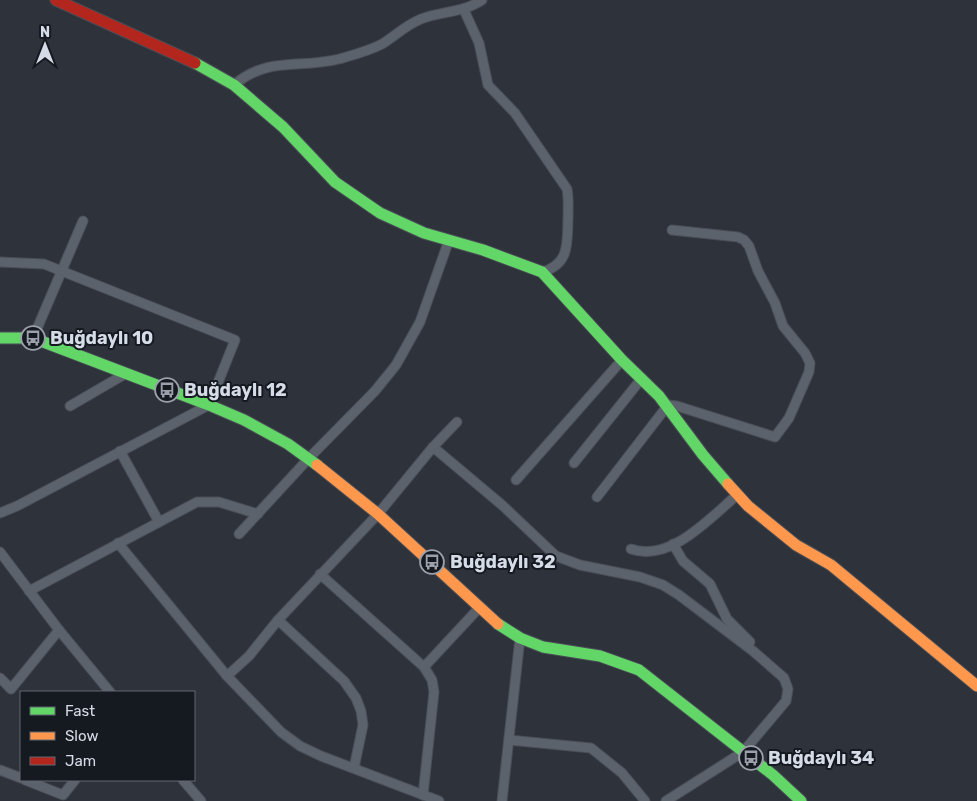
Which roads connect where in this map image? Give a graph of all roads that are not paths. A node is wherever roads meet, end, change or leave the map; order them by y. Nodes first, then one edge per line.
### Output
1 (56, 0) edge
2 (482, 0) edge
3 (464, 10) junction
4 (234, 85) junction
5 (83, 221) dead end
6 (672, 230) dead end
7 (449, 240) junction
8 (0, 262) edge
9 (62, 271) junction
10 (542, 272) junction
11 (0, 338) edge
12 (33, 338) junction
13 (622, 360) junction
14 (125, 374) junction
15 (642, 378) junction
16 (209, 405) junction
17 (70, 406) dead end
18 (666, 406) junction
19 (456, 422) dead end
20 (433, 446) junction
21 (120, 452) junction
22 (309, 458) junction
23 (574, 463) dead end
24 (516, 480) dead end
25 (737, 495) junction
26 (597, 497) dead end
27 (0, 513) edge
28 (258, 514) junction
29 (378, 514) junction
30 (160, 522) junction
31 (239, 534) dead end
32 (118, 543) junction
33 (673, 544) junction
34 (631, 549) dead end
35 (0, 552) edge
36 (320, 574) junction
37 (29, 591) junction
38 (479, 608) junction
39 (278, 620) junction
40 (59, 630) junction
41 (520, 638) junction
42 (753, 651) junction
43 (424, 667) junction
44 (227, 676) junction
45 (0, 678) edge
46 (977, 686) edge
47 (109, 691) edge
48 (509, 740) junction
49 (743, 752) junction
50 (354, 768) junction
51 (0, 770) edge
52 (20, 778) edge
53 (28, 781) edge
54 (74, 781) edge
55 (184, 781) edge
56 (423, 795) junction
57 (201, 801) edge
58 (439, 801) edge
59 (502, 801) edge
60 (645, 801) edge
61 (666, 801) edge
62 (801, 801) edge

1 - 4 street
2 - 3 street
3 - 4 street
3 - 10 street
4 - 7 street
5 - 9 street
6 - 18 street
7 - 10 street
7 - 22 street
8 - 9 street
9 - 12 street
9 - 16 street
10 - 13 street
11 - 12 street
12 - 14 street
13 - 15 street
13 - 24 street
14 - 16 street
14 - 17 street
15 - 18 street
15 - 23 street
16 - 21 street
16 - 22 street
18 - 25 street
18 - 26 street
19 - 20 street
20 - 29 street
20 - 42 street
21 - 27 street
21 - 30 street
22 - 28 street
22 - 29 street
25 - 33 street
25 - 46 street
28 - 30 street
28 - 31 street
29 - 36 street
29 - 38 street
30 - 32 street
32 - 37 street
32 - 44 street
33 - 34 street
33 - 42 street
35 - 37 street
36 - 39 street
36 - 43 street
37 - 40 street
38 - 41 street
38 - 43 street
39 - 44 street
39 - 50 street
40 - 45 street
40 - 47 street
41 - 48 street
41 - 49 street
42 - 49 street
43 - 56 street
44 - 50 street
48 - 59 street
48 - 60 street
49 - 61 street
49 - 62 street
50 - 56 street
51 - 52 street
53 - 54 street
55 - 57 street
56 - 58 street

